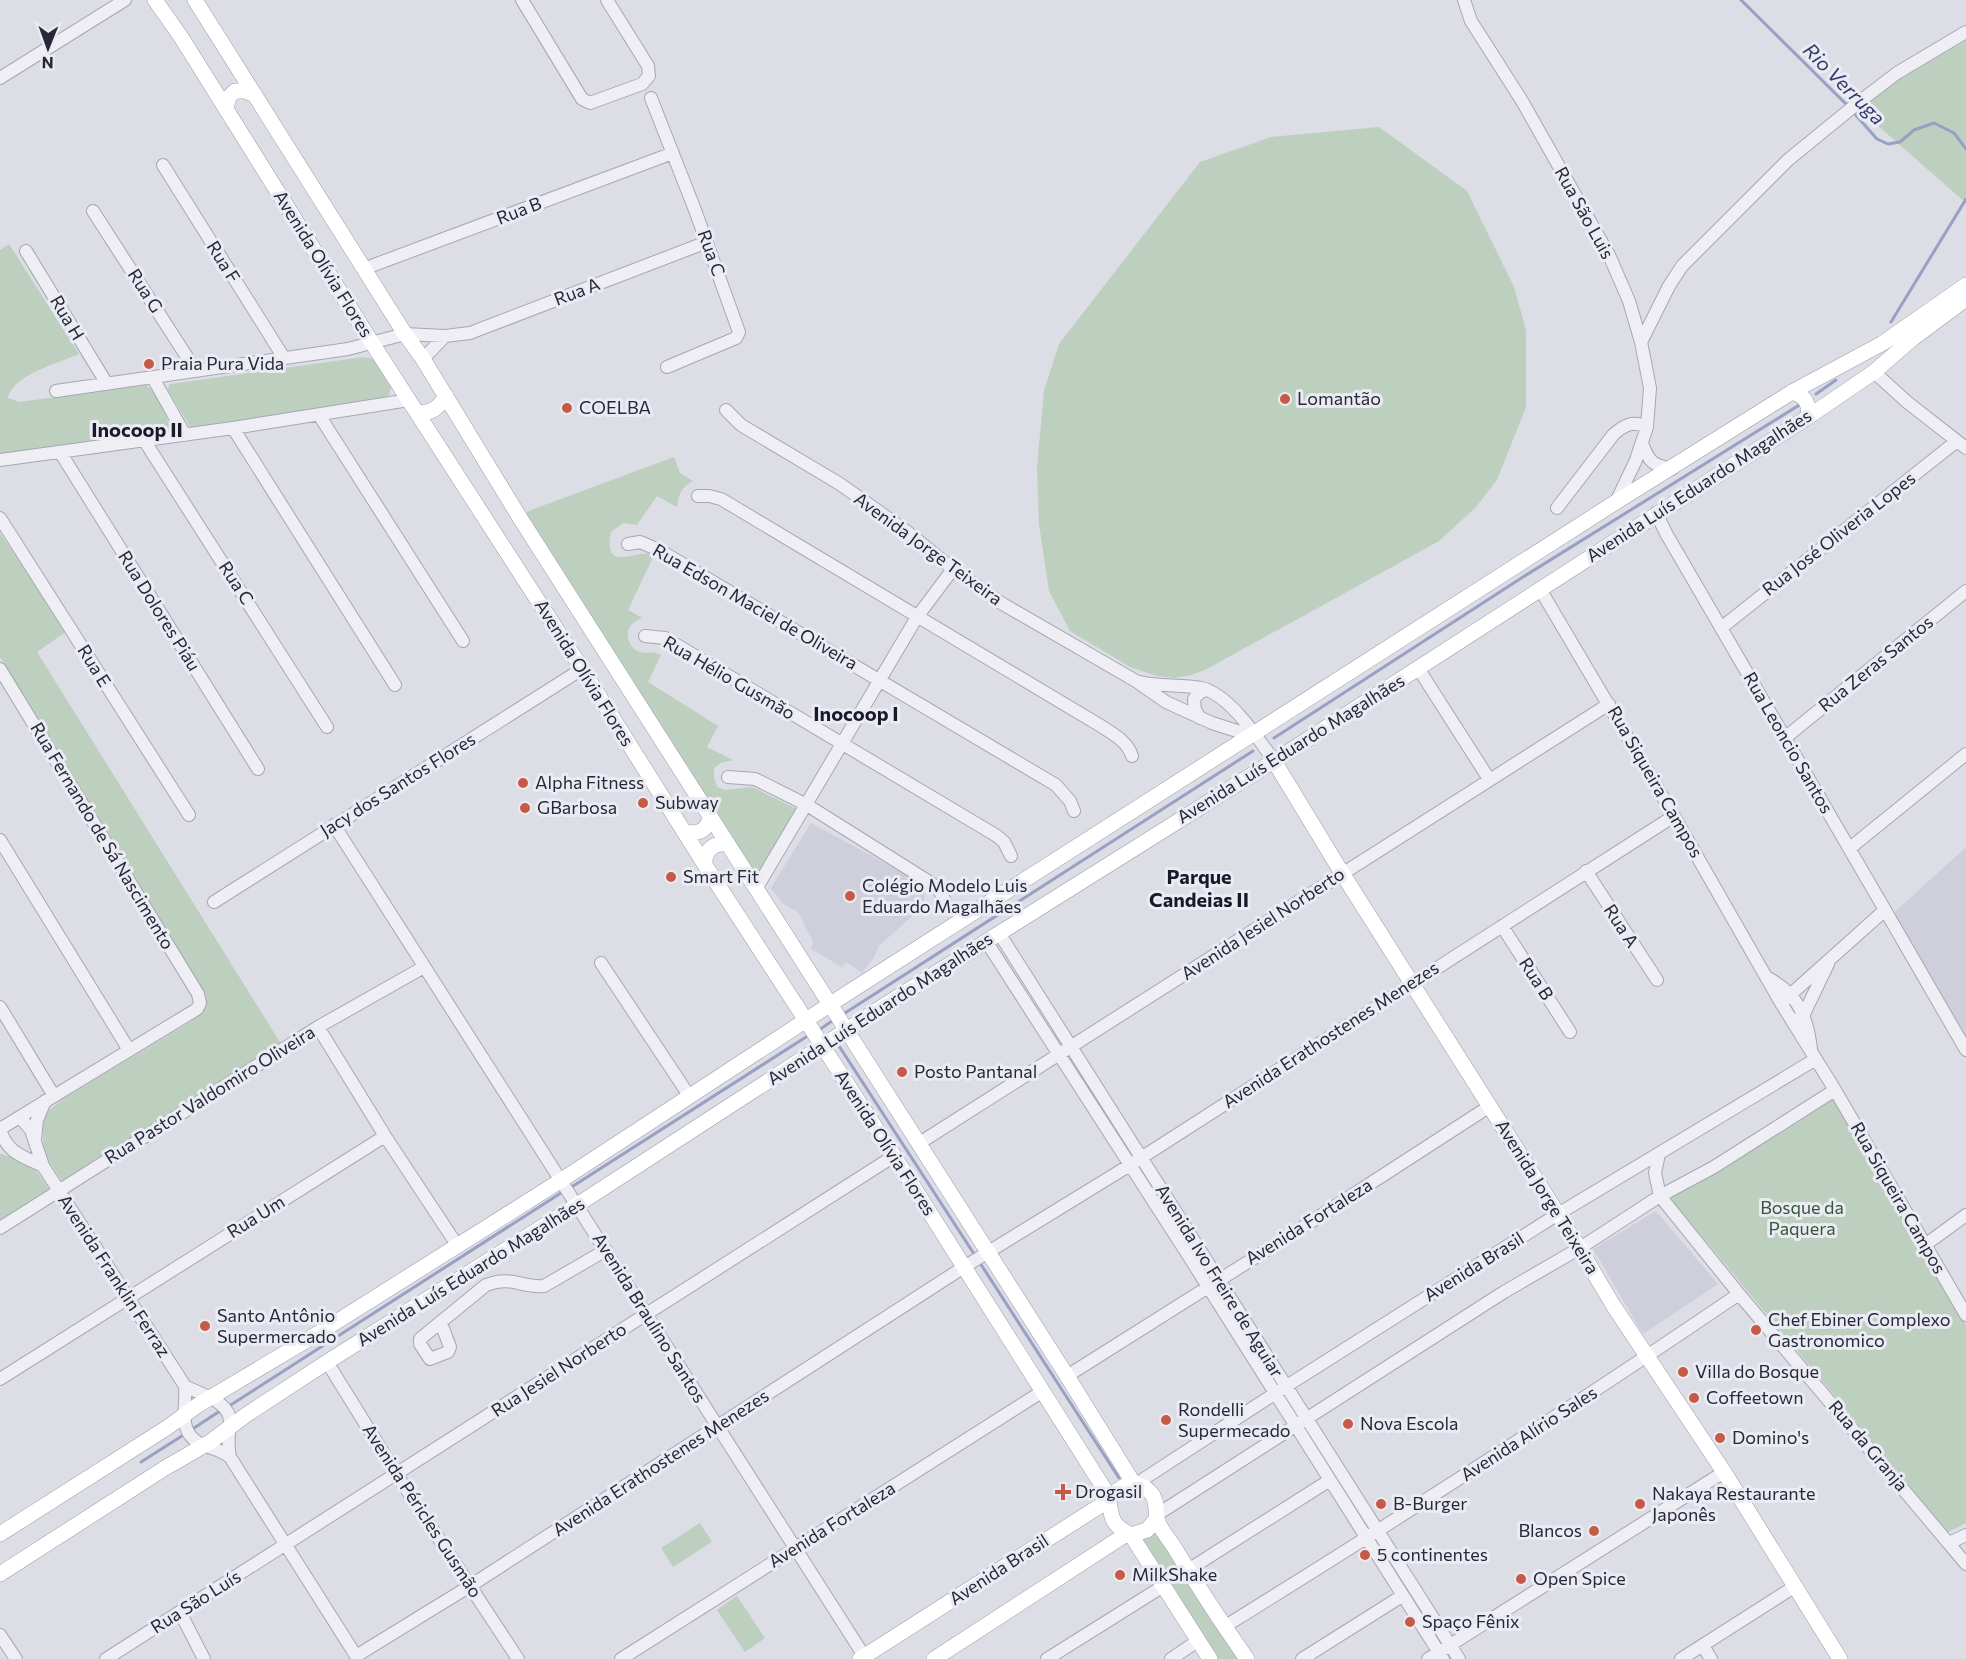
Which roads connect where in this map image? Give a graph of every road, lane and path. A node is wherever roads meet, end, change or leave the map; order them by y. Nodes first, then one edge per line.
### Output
1 (124, 0) edge
2 (155, 0) edge
3 (195, 0) edge
4 (522, 0) edge
5 (607, 0) edge
6 (1464, 0) edge
7 (1966, 32) edge
8 (0, 78) edge
9 (255, 95) junction
10 (651, 98) dead end
11 (226, 108) junction
12 (673, 153) junction
13 (163, 165) dead end
14 (93, 211) dead end
15 (707, 242) junction
16 (26, 251) dead end
17 (366, 268) junction
18 (1966, 285) edge
19 (1966, 299) edge
20 (405, 334) junction
21 (445, 336) junction
22 (1641, 342) junction
23 (372, 343) junction
24 (284, 358) junction
25 (423, 359) junction
26 (667, 368) dead end
27 (196, 370) junction
28 (1874, 372) junction
29 (153, 378) junction
30 (107, 384) junction
31 (56, 391) dead end
32 (1792, 392) junction
33 (446, 396) junction
34 (414, 406) junction
35 (726, 410) dead end
36 (319, 415) junction
37 (1808, 417) junction
38 (1647, 427) junction
39 (233, 428) junction
40 (185, 435) junction
41 (144, 440) junction
42 (1642, 443) junction
43 (1962, 444) edge
44 (60, 452) junction
45 (0, 460) edge
46 (1672, 469) junction
47 (698, 496) dead end
48 (1617, 502) junction
49 (1557, 508) dead end
50 (1656, 513) junction
51 (0, 518) edge
52 (628, 544) dead end
53 (953, 569) junction
54 (1540, 589) junction
55 (1966, 591) edge
56 (917, 617) junction
57 (1721, 628) junction
58 (645, 636) dead end
59 (463, 641) dead end
60 (1418, 668) junction
61 (582, 669) junction
62 (0, 670) edge
63 (879, 680) junction
64 (1136, 681) junction
65 (396, 685) dead end
66 (1208, 690) junction
67 (1609, 704) junction
68 (1200, 718) junction
69 (327, 727) dead end
70 (1253, 731) junction
71 (1786, 737) junction
72 (843, 744) junction
73 (1966, 754) edge
74 (1132, 756) dead end
75 (1274, 760) junction
76 (258, 769) dead end
77 (728, 777) dead end
78 (1489, 780) junction
79 (807, 805) junction
80 (1074, 811) dead end
81 (189, 815) dead end
82 (1674, 816) junction
83 (710, 818) junction
84 (334, 825) junction
85 (684, 832) junction
86 (0, 840) edge
87 (728, 844) junction
88 (1850, 848) junction
89 (1011, 855) dead end
90 (705, 865) junction
91 (1586, 871) junction
92 (1342, 873) junction
93 (756, 889) junction
94 (945, 901) dead end
95 (214, 903) dead end
96 (1885, 910) junction
97 (1502, 926) junction
98 (993, 937) junction
99 (1831, 958) junction
100 (601, 963) dead end
101 (424, 967) junction
102 (1767, 977) junction
103 (1657, 980) dead end
104 (1412, 982) junction
105 (1791, 993) junction
106 (1781, 1003) junction
107 (829, 1005) junction
108 (0, 1007) edge
109 (1803, 1016) junction
110 (806, 1020) junction
111 (1791, 1021) junction
112 (318, 1027) junction
113 (846, 1031) junction
114 (1570, 1032) dead end
115 (823, 1046) junction
116 (1072, 1046) junction
117 (129, 1050) junction
118 (1966, 1050) edge
119 (1814, 1054) junction
120 (1058, 1055) junction
121 (1835, 1090) junction
122 (690, 1097) junction
123 (50, 1099) junction
124 (1490, 1106) junction
125 (20, 1117) junction
126 (0, 1129) edge
127 (385, 1136) junction
128 (35, 1140) junction
129 (918, 1144) junction
130 (4, 1146) edge
131 (1659, 1154) junction
132 (894, 1156) junction
133 (1142, 1156) junction
134 (1130, 1165) junction
135 (43, 1166) junction
136 (562, 1183) junction
137 (59, 1190) junction
138 (1660, 1197) junction
139 (575, 1202) junction
140 (1558, 1214) junction
141 (1966, 1215) edge
142 (0, 1228) edge
143 (458, 1245) junction
144 (1925, 1245) junction
145 (1580, 1248) junction
146 (606, 1250) junction
147 (988, 1253) junction
148 (964, 1267) junction
149 (1218, 1280) junction
150 (1207, 1287) junction
151 (1739, 1294) junction
152 (127, 1298) junction
153 (647, 1314) junction
154 (1966, 1315) edge
155 (441, 1323) dead end
156 (1647, 1357) junction
157 (327, 1362) junction
158 (1067, 1376) junction
159 (0, 1379) edge
160 (186, 1386) junction
161 (1280, 1390) junction
162 (1043, 1391) junction
163 (214, 1400) junction
164 (184, 1419) junction
165 (230, 1423) junction
166 (1301, 1423) junction
167 (717, 1426) junction
168 (201, 1444) junction
169 (230, 1457) junction
170 (1724, 1472) junction
171 (397, 1475) junction
172 (1330, 1480) junction
173 (1136, 1485) junction
174 (1110, 1499) junction
175 (1157, 1516) junction
176 (1379, 1532) junction
177 (0, 1534) edge
178 (1129, 1534) junction
179 (1966, 1535) edge
180 (1367, 1538) junction
181 (1949, 1543) junction
182 (286, 1546) junction
183 (794, 1548) junction
184 (1966, 1564) edge
185 (1188, 1570) junction
186 (0, 1574) edge
187 (1165, 1585) junction
188 (470, 1586) junction
189 (1794, 1587) junction
190 (1402, 1596) junction
191 (180, 1612) junction
192 (1224, 1627) junction
193 (0, 1635) edge
194 (1199, 1640) junction
195 (1450, 1646) junction
196 (1703, 1646) junction
197 (357, 1657) edge
198 (1437, 1657) edge
199 (864, 1658) edge
200 (16, 1659) edge
201 (106, 1659) edge
202 (204, 1659) edge
203 (518, 1659) edge
204 (621, 1659) edge
205 (934, 1659) edge
206 (1047, 1659) edge
207 (1171, 1659) edge
208 (1210, 1659) edge
209 (1247, 1659) edge
210 (1302, 1659) edge
211 (1459, 1659) edge
212 (1681, 1659) edge
213 (1711, 1659) edge
214 (1840, 1659) edge

1 - 8 street
2 - 11 main road, Avenida Olívia Flores
3 - 9 main road, Avenida Olívia Flores
4 - 5 street
6 - 22 street, Rua São Luis
7 - 22 street
9 - 11 main road
9 - 17 main road, Avenida Olívia Flores
10 - 12 street, Rua C
11 - 23 main road, Avenida Olívia Flores
12 - 15 street, Rua C
12 - 17 street, Rua B
13 - 24 street, Rua F
14 - 27 street, Rua G
15 - 21 street, Rua A
15 - 26 street, Rua C
16 - 30 street, Rua H
17 - 20 main road, Avenida Olívia Flores
18 - 32 main road, Avenida Luís Eduardo Magalhães
19 - 28 main road, Avenida Luís Eduardo Magalhães
20 - 21 street, Rua A
20 - 23 street, Rua A
20 - 25 main road, Avenida Olívia Flores
21 - 25 street
22 - 38 street, Rua São Luis
23 - 24 street, Rua A
23 - 34 main road, Avenida Olívia Flores
24 - 27 street, Rua A
25 - 33 main road, Avenida Olívia Flores
27 - 29 street, Rua A
28 - 37 main road, Avenida Luís Eduardo Magalhães
28 - 43 street
29 - 30 street, Rua A
29 - 40 street
30 - 31 street, Rua A
32 - 37 main road
32 - 46 main road, Avenida Luís Eduardo Magalhães
33 - 34 main road
33 - 83 main road, Avenida Olívia Flores
34 - 36 street
34 - 61 main road, Avenida Olívia Flores
35 - 53 street, Avenida Jorge Teixeira
36 - 39 street
36 - 59 street
37 - 50 main road, Avenida Luís Eduardo Magalhães
38 - 42 street, Rua São Luis
38 - 49 street
39 - 40 street
39 - 65 street
40 - 41 street
41 - 44 street
41 - 69 street, Rua C
42 - 46 street
42 - 48 street, Rua São Luis
43 - 57 street, Rua José Oliveria Lopes
44 - 45 street
44 - 76 street, Rua Dolores Piáu
46 - 48 main road, Avenida Luís Eduardo Magalhães
47 - 56 street
48 - 70 main road, Avenida Luís Eduardo Magalhães
50 - 54 main road, Avenida Luís Eduardo Magalhães
50 - 57 street, Rua Leoncio Santos
51 - 81 street, Rua E
52 - 63 street, Rua Edson Maciel de Oliveira
53 - 56 street
53 - 64 street, Avenida Jorge Teixeira
54 - 60 main road, Avenida Luís Eduardo Magalhães
54 - 67 street, Rua Siqueira Campos
55 - 71 street, Rua Zeras Santos
56 - 63 street
56 - 74 street
57 - 71 street, Rua Leoncio Santos
58 - 72 street, Rua Hélio Gusmão
60 - 75 main road, Avenida Luís Eduardo Magalhães
60 - 78 street
61 - 84 street, Jacy dos Santos Flores
61 - 85 main road, Avenida Olívia Flores
62 - 117 street, Rua Fernando de Sá Nascimento
63 - 72 street
63 - 80 street, Rua Edson Maciel de Oliveira
64 - 66 street, Avenida Jorge Teixeira
64 - 68 street, Avenida Jorge Teixeira
66 - 68 street
66 - 70 street, Avenida Jorge Teixeira
67 - 78 street, Avenida Jesiel Norberto
67 - 82 street, Rua Siqueira Campos
68 - 70 street, Avenida Jorge Teixeira
70 - 75 street, Avenida Jorge Teixeira
70 - 107 main road, Avenida Luís Eduardo Magalhães
71 - 88 street, Rua Leoncio Santos
72 - 79 street
72 - 89 street, Rua Hélio Gusmão
73 - 88 street
75 - 92 main road, Avenida Jorge Teixeira
75 - 98 main road, Avenida Luís Eduardo Magalhães
77 - 79 street
78 - 92 street, Avenida Jesiel Norberto
79 - 93 street
79 - 94 street
82 - 91 street, Avenida Erathostenes Menezes
82 - 102 street, Rua Siqueira Campos
83 - 85 main road
83 - 87 main road, Avenida Olívia Flores
84 - 95 street, Jacy dos Santos Flores
84 - 101 street, Avenida Braulino Santos
85 - 90 main road, Avenida Olívia Flores
86 - 117 street
87 - 90 main road
87 - 93 main road, Avenida Olívia Flores
88 - 96 street, Rua Leoncio Santos
90 - 110 main road, Avenida Olívia Flores
91 - 97 street, Avenida Erathostenes Menezes
91 - 103 street, Rua A
92 - 104 main road, Avenida Jorge Teixeira
92 - 116 street, Avenida Jesiel Norberto
93 - 107 main road, Avenida Olívia Flores
96 - 99 street
96 - 118 street, Rua Leoncio Santos
97 - 104 street, Avenida Erathostenes Menezes
97 - 114 street, Rua B
98 - 113 main road, Avenida Luís Eduardo Magalhães
98 - 116 street, Avenida Ivo Freire de Aguiar
98 - 120 street, Avenida Ivo Freire de Aguiar
99 - 105 street
99 - 109 street
100 - 122 street
101 - 112 street, Rua Pastor Valdomiro Oliveira
101 - 136 street, Avenida Braulino Santos
102 - 105 street, Rua Siqueira Campos
102 - 106 street, Rua Siqueira Campos
104 - 124 main road, Avenida Jorge Teixeira
104 - 133 street, Avenida Erathostenes Menezes
105 - 106 street
105 - 109 street, Rua Siqueira Campos
106 - 111 street, Rua Siqueira Campos
107 - 110 main road, Avenida Luís Eduardo Magalhães
107 - 113 main road, Avenida Olívia Flores
108 - 123 street
109 - 111 street
109 - 119 street, Rua Siqueira Campos
110 - 115 main road, Avenida Olívia Flores
110 - 122 main road, Avenida Luís Eduardo Magalhães
111 - 119 street, Rua Siqueira Campos
112 - 127 street
112 - 137 street, Rua Pastor Valdomiro Oliveira
113 - 115 main road, Avenida Luís Eduardo Magalhães
113 - 129 main road, Avenida Olívia Flores
115 - 132 main road, Avenida Olívia Flores
115 - 139 main road, Avenida Luís Eduardo Magalhães
116 - 120 street, Avenida Jesiel Norberto
116 - 133 street, Avenida Ivo Freire de Aguiar
117 - 123 street
119 - 121 street, Rua Siqueira Campos
119 - 131 street, Avenida Brasil
120 - 129 street, Avenida Jesiel Norberto
120 - 134 street, Avenida Ivo Freire de Aguiar
121 - 138 street, Avenida Brasil
121 - 144 street, Rua Siqueira Campos
122 - 136 main road, Avenida Luís Eduardo Magalhães
123 - 125 street
123 - 128 street
124 - 140 main road, Avenida Jorge Teixeira
124 - 149 street, Avenida Fortaleza
125 - 126 street
125 - 128 street, Avenida Franklin Ferraz
126 - 130 street, Avenida Franklin Ferraz
127 - 143 street
127 - 152 street, Rua Um
128 - 135 street, Avenida Franklin Ferraz
129 - 147 main road, Avenida Olívia Flores
130 - 135 street, Avenida Franklin Ferraz
131 - 138 street
131 - 140 street, Avenida Brasil
132 - 148 main road, Avenida Olívia Flores
132 - 153 street, Rua Jesiel Norberto
133 - 134 street, Avenida Erathostenes Menezes
133 - 149 street, Avenida Ivo Freire de Aguiar
134 - 147 street, Avenida Erathostenes Menezes
134 - 150 street, Avenida Ivo Freire de Aguiar
135 - 137 street, Avenida Franklin Ferraz
136 - 139 street, Avenida Braulino Santos
136 - 143 main road, Avenida Luís Eduardo Magalhães
137 - 142 street, Rua Pastor Valdomiro Oliveira
137 - 152 street, Avenida Franklin Ferraz
138 - 145 street, Avenida Brasil
138 - 151 street, Rua da Granja
139 - 146 street, Avenida Braulino Santos
139 - 157 main road, Avenida Luís Eduardo Magalhães
140 - 145 main road, Avenida Jorge Teixeira
140 - 161 street, Avenida Brasil
141 - 144 street
143 - 163 main road, Avenida Luís Eduardo Magalhães
144 - 154 street, Rua Siqueira Campos
145 - 156 main road, Avenida Jorge Teixeira
145 - 166 street, Avenida Brasil
146 - 153 street, Avenida Braulino Santos
146 - 155 street
147 - 148 street, Avenida Erathostenes Menezes
147 - 158 main road, Avenida Olívia Flores
148 - 162 main road, Avenida Olívia Flores
148 - 167 street, Avenida Erathostenes Menezes
149 - 150 street, Avenida Fortaleza
149 - 161 street, Avenida Ivo Freire de Aguiar
150 - 158 street, Avenida Fortaleza
150 - 161 street, Avenida Ivo Freire de Aguiar
151 - 156 street, Avenida Alírio Sales
151 - 181 street, Rua da Granja
152 - 159 street, Rua Um
152 - 160 street, Avenida Franklin Ferraz
153 - 167 street, Avenida Braulino Santos
153 - 171 street, Rua Jesiel Norberto
156 - 170 main road, Avenida Jorge Teixeira
156 - 176 street, Avenida Alírio Sales
157 - 165 main road, Avenida Luís Eduardo Magalhães
157 - 171 street, Avenida Péricles Gusmão
158 - 173 main road, Avenida Olívia Flores
160 - 163 street
160 - 164 street
161 - 166 street, Avenida Ivo Freire de Aguiar
161 - 173 street, Avenida Brasil
162 - 174 main road, Avenida Olívia Flores
162 - 183 street, Avenida Fortaleza
163 - 164 main road, Avenida Luís Eduardo Magalhães
163 - 165 street
164 - 168 street
164 - 177 main road, Avenida Luís Eduardo Magalhães
165 - 168 main road, Avenida Luís Eduardo Magalhães
165 - 169 street
166 - 172 street, Avenida Ivo Freire de Aguiar
166 - 175 street, Avenida Brasil
166 - 176 street, Avenida Ivo Freire de Aguiar
167 - 183 street, Avenida Braulino Santos
167 - 188 street, Avenida Erathostenes Menezes
168 - 169 street
168 - 186 main road, Avenida Luís Eduardo Magalhães
169 - 182 street
170 - 189 main road, Avenida Jorge Teixeira
170 - 195 street
171 - 182 street, Rua Jesiel Norberto
171 - 188 street, Avenida Péricles Gusmão
172 - 180 street, Avenida Ivo Freire de Aguiar
172 - 185 street
173 - 174 main road, Avenida Brasil
173 - 175 main road, Avenida Olívia Flores
174 - 178 main road, Avenida Olívia Flores
174 - 199 main road, Avenida Brasil
175 - 178 main road, Avenida Brasil
175 - 185 main road, Avenida Olívia Flores
176 - 180 street, Avenida Alírio Sales
176 - 195 street, Avenida Ivo Freire de Aguiar
178 - 187 main road, Avenida Olívia Flores
178 - 205 main road, Avenida Brasil
179 - 181 street
180 - 190 street, Avenida Ivo Freire de Aguiar
180 - 192 street, Avenida Alírio Sales
181 - 184 street, Rua da Granja
182 - 191 street, Rua São Luís
182 - 197 street
183 - 199 street, Avenida Braulino Santos
183 - 204 street, Avenida Fortaleza
185 - 192 main road, Avenida Olívia Flores
187 - 194 main road, Avenida Olívia Flores
187 - 206 street
188 - 197 street, Avenida Erathostenes Menezes
188 - 203 street, Avenida Péricles Gusmão
189 - 196 street
189 - 214 main road, Avenida Jorge Teixeira
190 - 198 street, Avenida Ivo Freire de Aguiar
190 - 210 street
191 - 201 street, Rua São Luís
191 - 202 street
192 - 209 main road, Avenida Olívia Flores
193 - 200 street
194 - 207 street
194 - 208 main road, Avenida Olívia Flores
195 - 198 street
195 - 211 street, Avenida Ivo Freire de Aguiar
196 - 212 street
196 - 213 street

